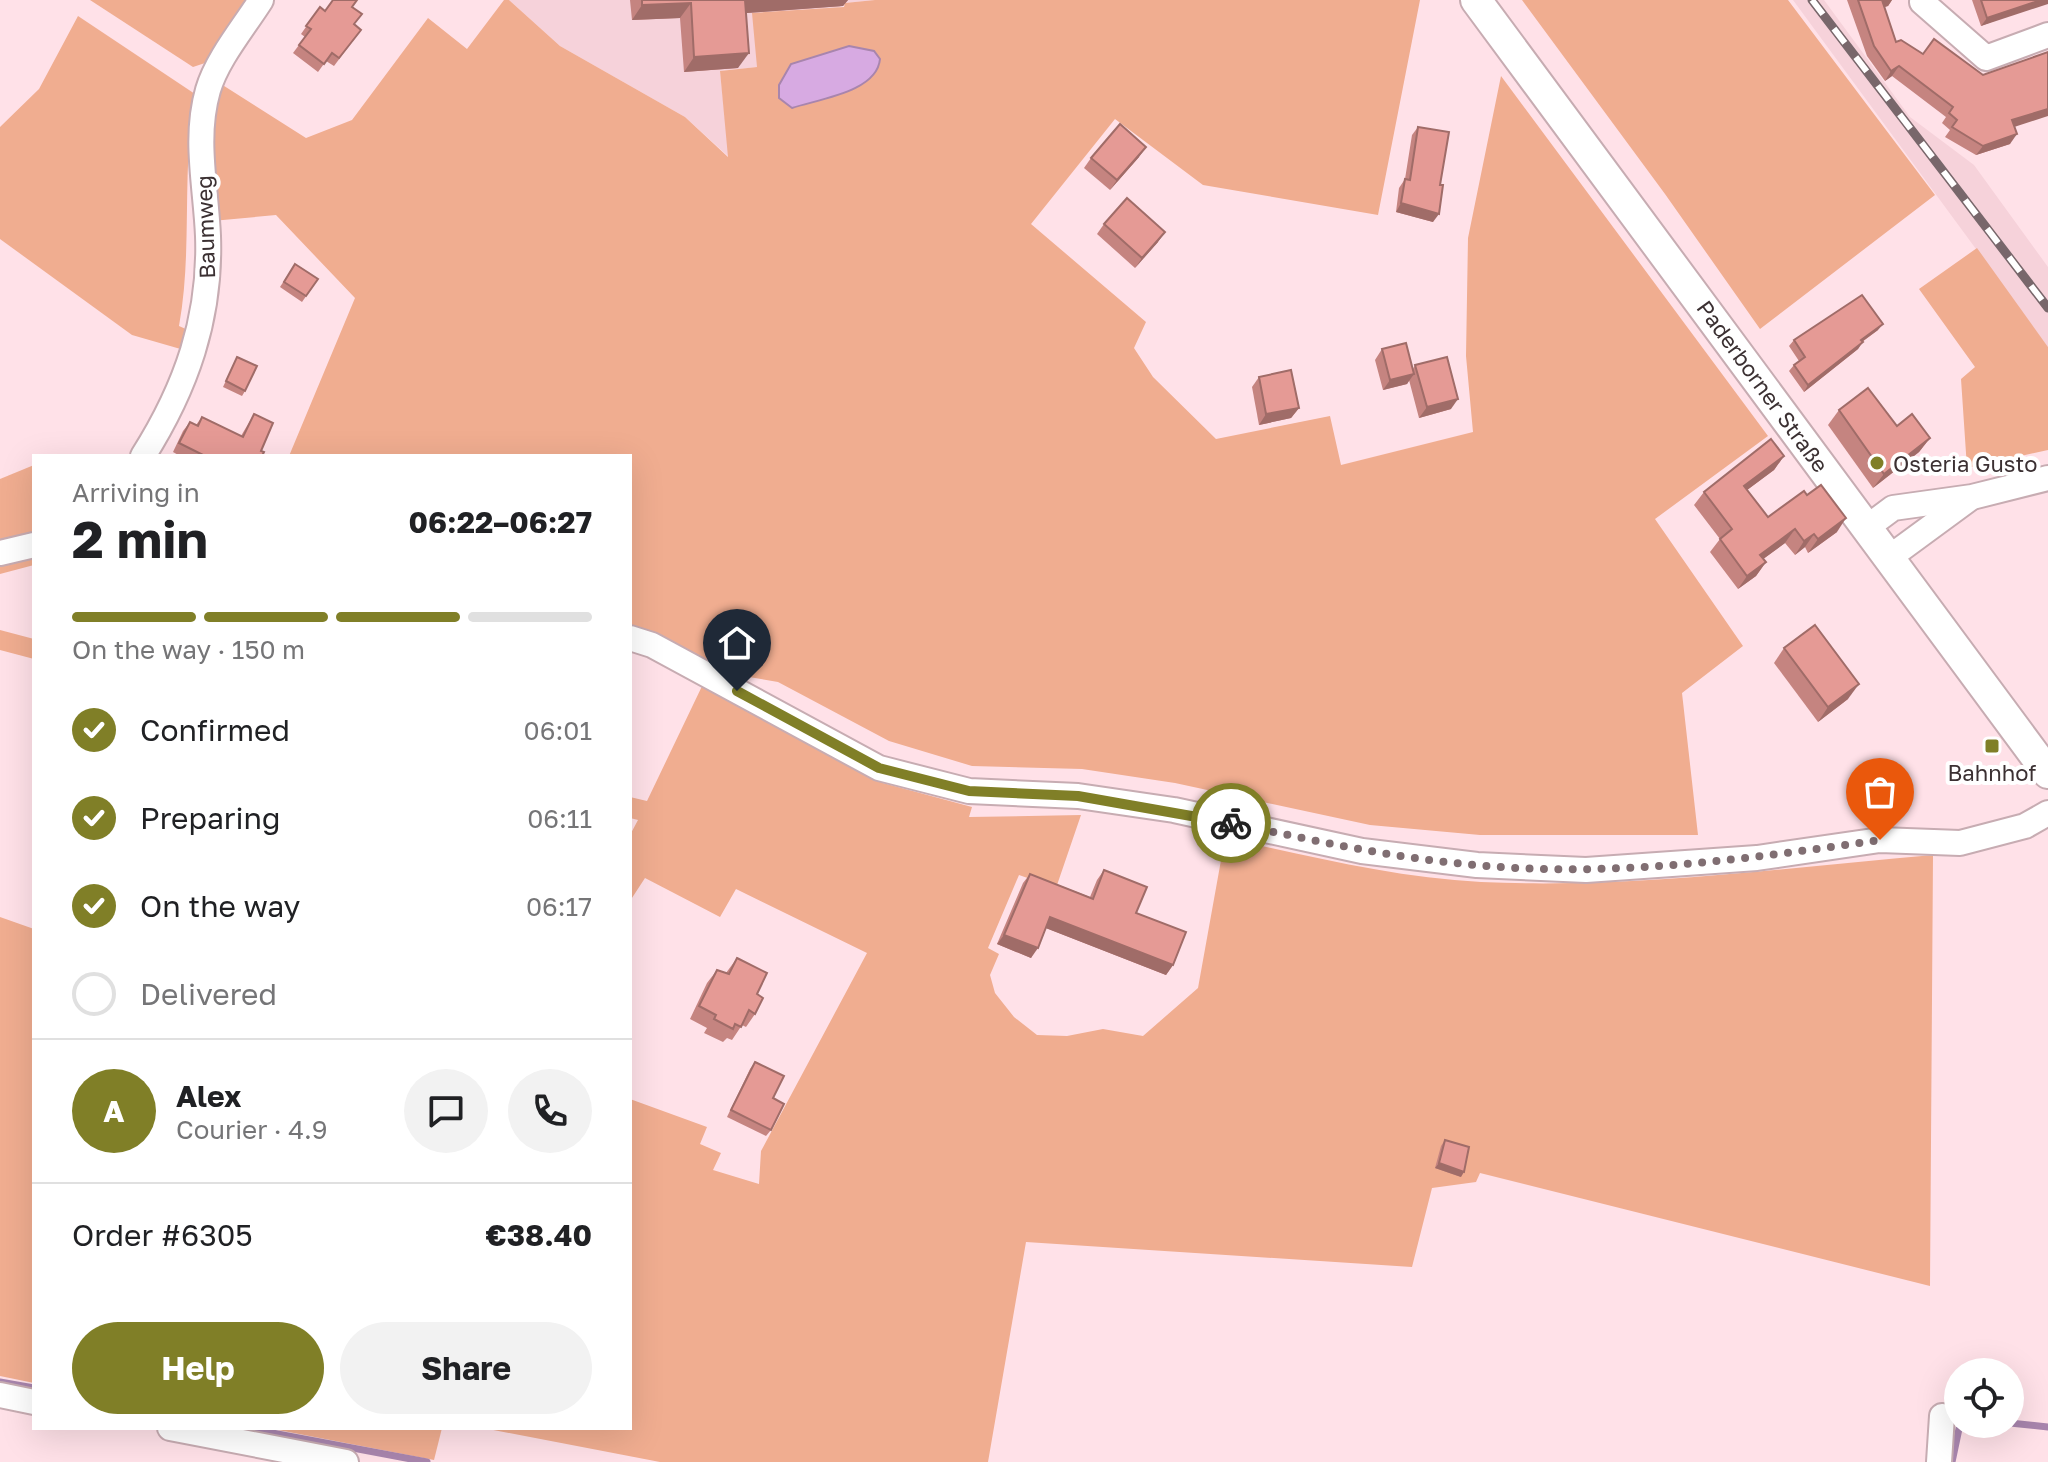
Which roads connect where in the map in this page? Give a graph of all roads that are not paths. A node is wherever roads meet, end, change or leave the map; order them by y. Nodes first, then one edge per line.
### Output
1 (261, 0) edge
2 (1476, 0) edge
3 (1922, 2) edge
4 (2048, 35) edge
5 (144, 454) edge
6 (2048, 478) edge
7 (1972, 497) junction
8 (1866, 528) junction
9 (32, 545) edge
10 (0, 553) edge
11 (1890, 557) junction
12 (632, 639) edge
13 (2048, 773) edge
14 (2048, 813) edge
15 (0, 1395) edge
16 (32, 1402) edge
17 (1942, 1416) dead end
18 (180, 1430) edge
19 (346, 1462) edge
20 (1939, 1462) edge

1 - 5 street, Baumweg
2 - 8 main road, Paderborner Straße
3 - 4 street
6 - 7 street
7 - 8 street
7 - 11 street
8 - 11 main road, Paderborner Straße
9 - 10 street
11 - 13 main road, Paderborner Straße
12 - 14 street
15 - 16 street
17 - 20 street
18 - 19 street

